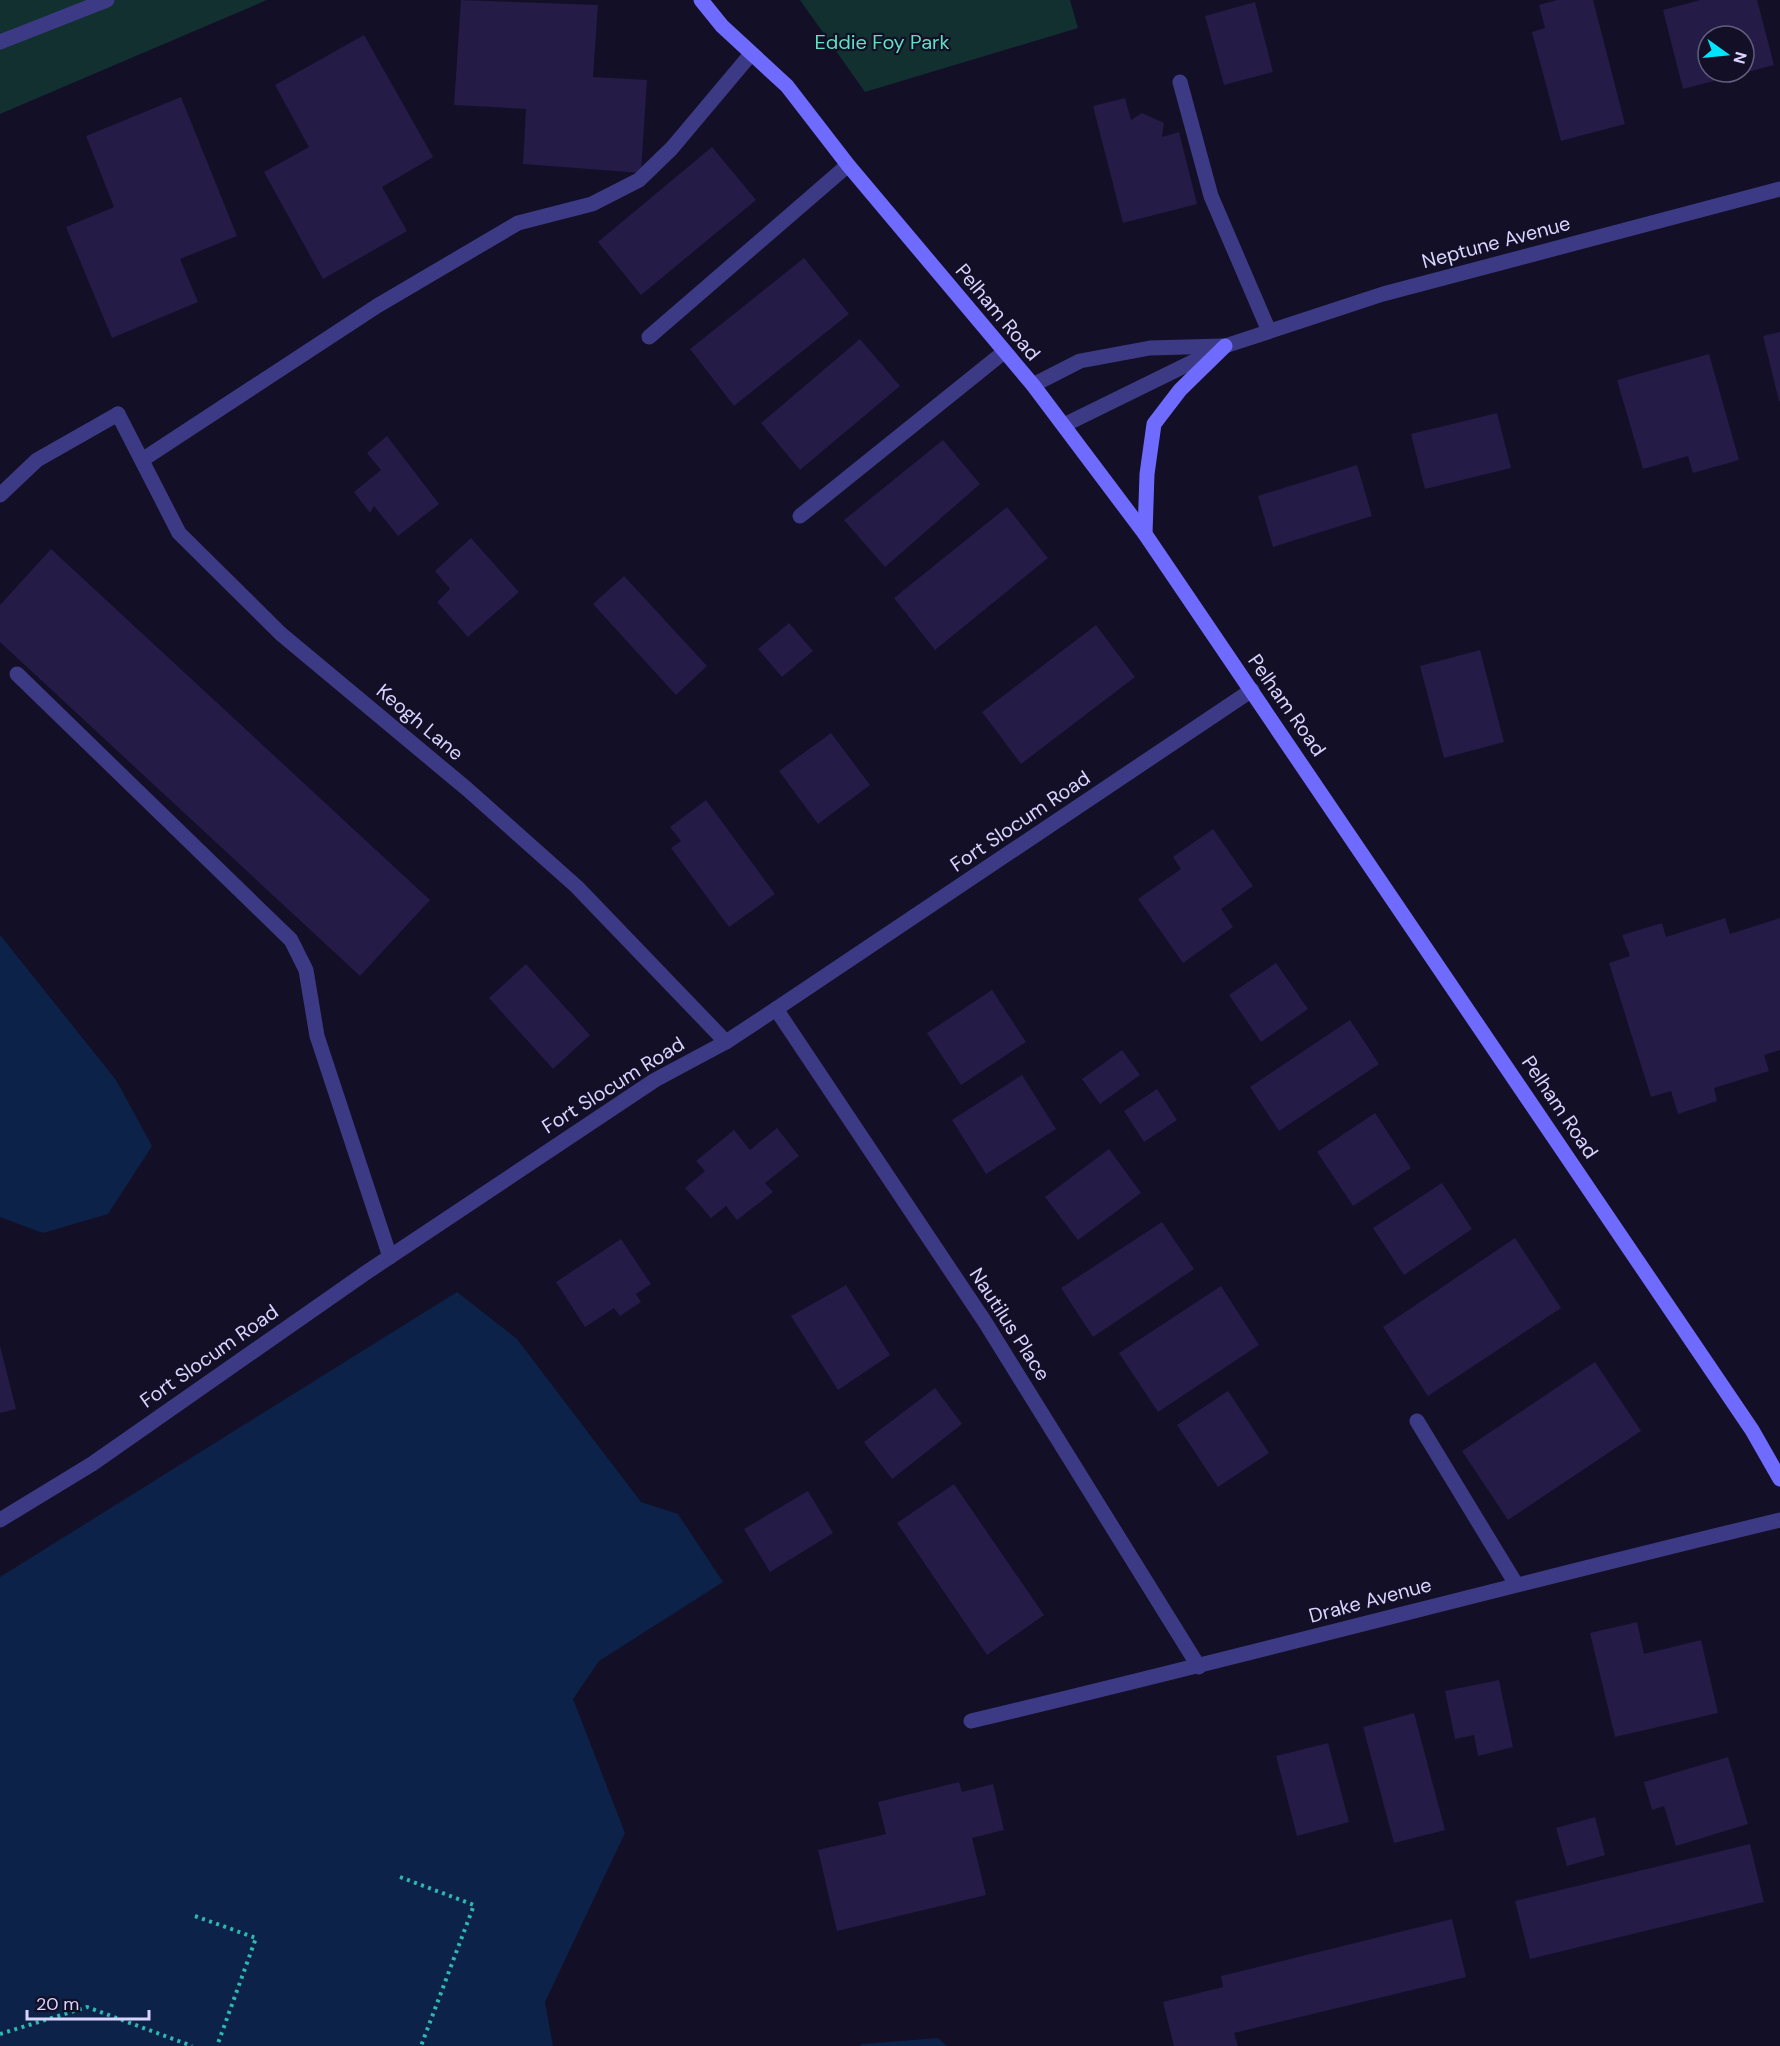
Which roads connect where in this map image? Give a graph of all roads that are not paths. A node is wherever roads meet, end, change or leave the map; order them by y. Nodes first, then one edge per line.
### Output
1 (107, 0) edge
2 (701, 0) edge
3 (0, 42) edge
4 (751, 54) junction
5 (1180, 82) dead end
6 (848, 165) junction
7 (1780, 189) edge
8 (1269, 331) junction
9 (649, 337) dead end
10 (1225, 346) junction
11 (1004, 352) junction
12 (1033, 386) junction
13 (1064, 425) junction
14 (142, 460) junction
15 (0, 495) edge
16 (800, 516) dead end
17 (1145, 534) junction
18 (17, 674) dead end
19 (1252, 690) junction
20 (776, 1009) junction
21 (726, 1042) junction
22 (390, 1257) junction
23 (1416, 1421) dead end
24 (1780, 1479) edge
25 (0, 1520) edge
26 (1780, 1520) edge
27 (1516, 1584) junction
28 (1199, 1667) junction
29 (971, 1720) dead end

1 - 3 street
2 - 4 main road, Pelham Road
4 - 6 main road, Pelham Road
4 - 14 street
5 - 8 street
6 - 9 street
6 - 11 main road, Pelham Road
7 - 8 street, Neptune Avenue
8 - 10 street, Neptune Avenue
10 - 12 street, Neptune Avenue
10 - 13 street, Neptune Avenue
10 - 17 main road
11 - 12 main road, Pelham Road
11 - 16 street
12 - 13 main road, Pelham Road
13 - 17 main road, Pelham Road
14 - 15 street, Keogh Lane
14 - 21 street, Keogh Lane
17 - 19 main road, Pelham Road
18 - 22 street
19 - 20 street, Fort Slocum Road
19 - 24 main road, Pelham Road
20 - 21 street, Fort Slocum Road
20 - 28 street, Nautilus Place
21 - 22 street, Fort Slocum Road
22 - 25 street, Fort Slocum Road
23 - 27 street
26 - 27 street, Drake Avenue
27 - 28 street, Drake Avenue
28 - 29 street, Drake Avenue

